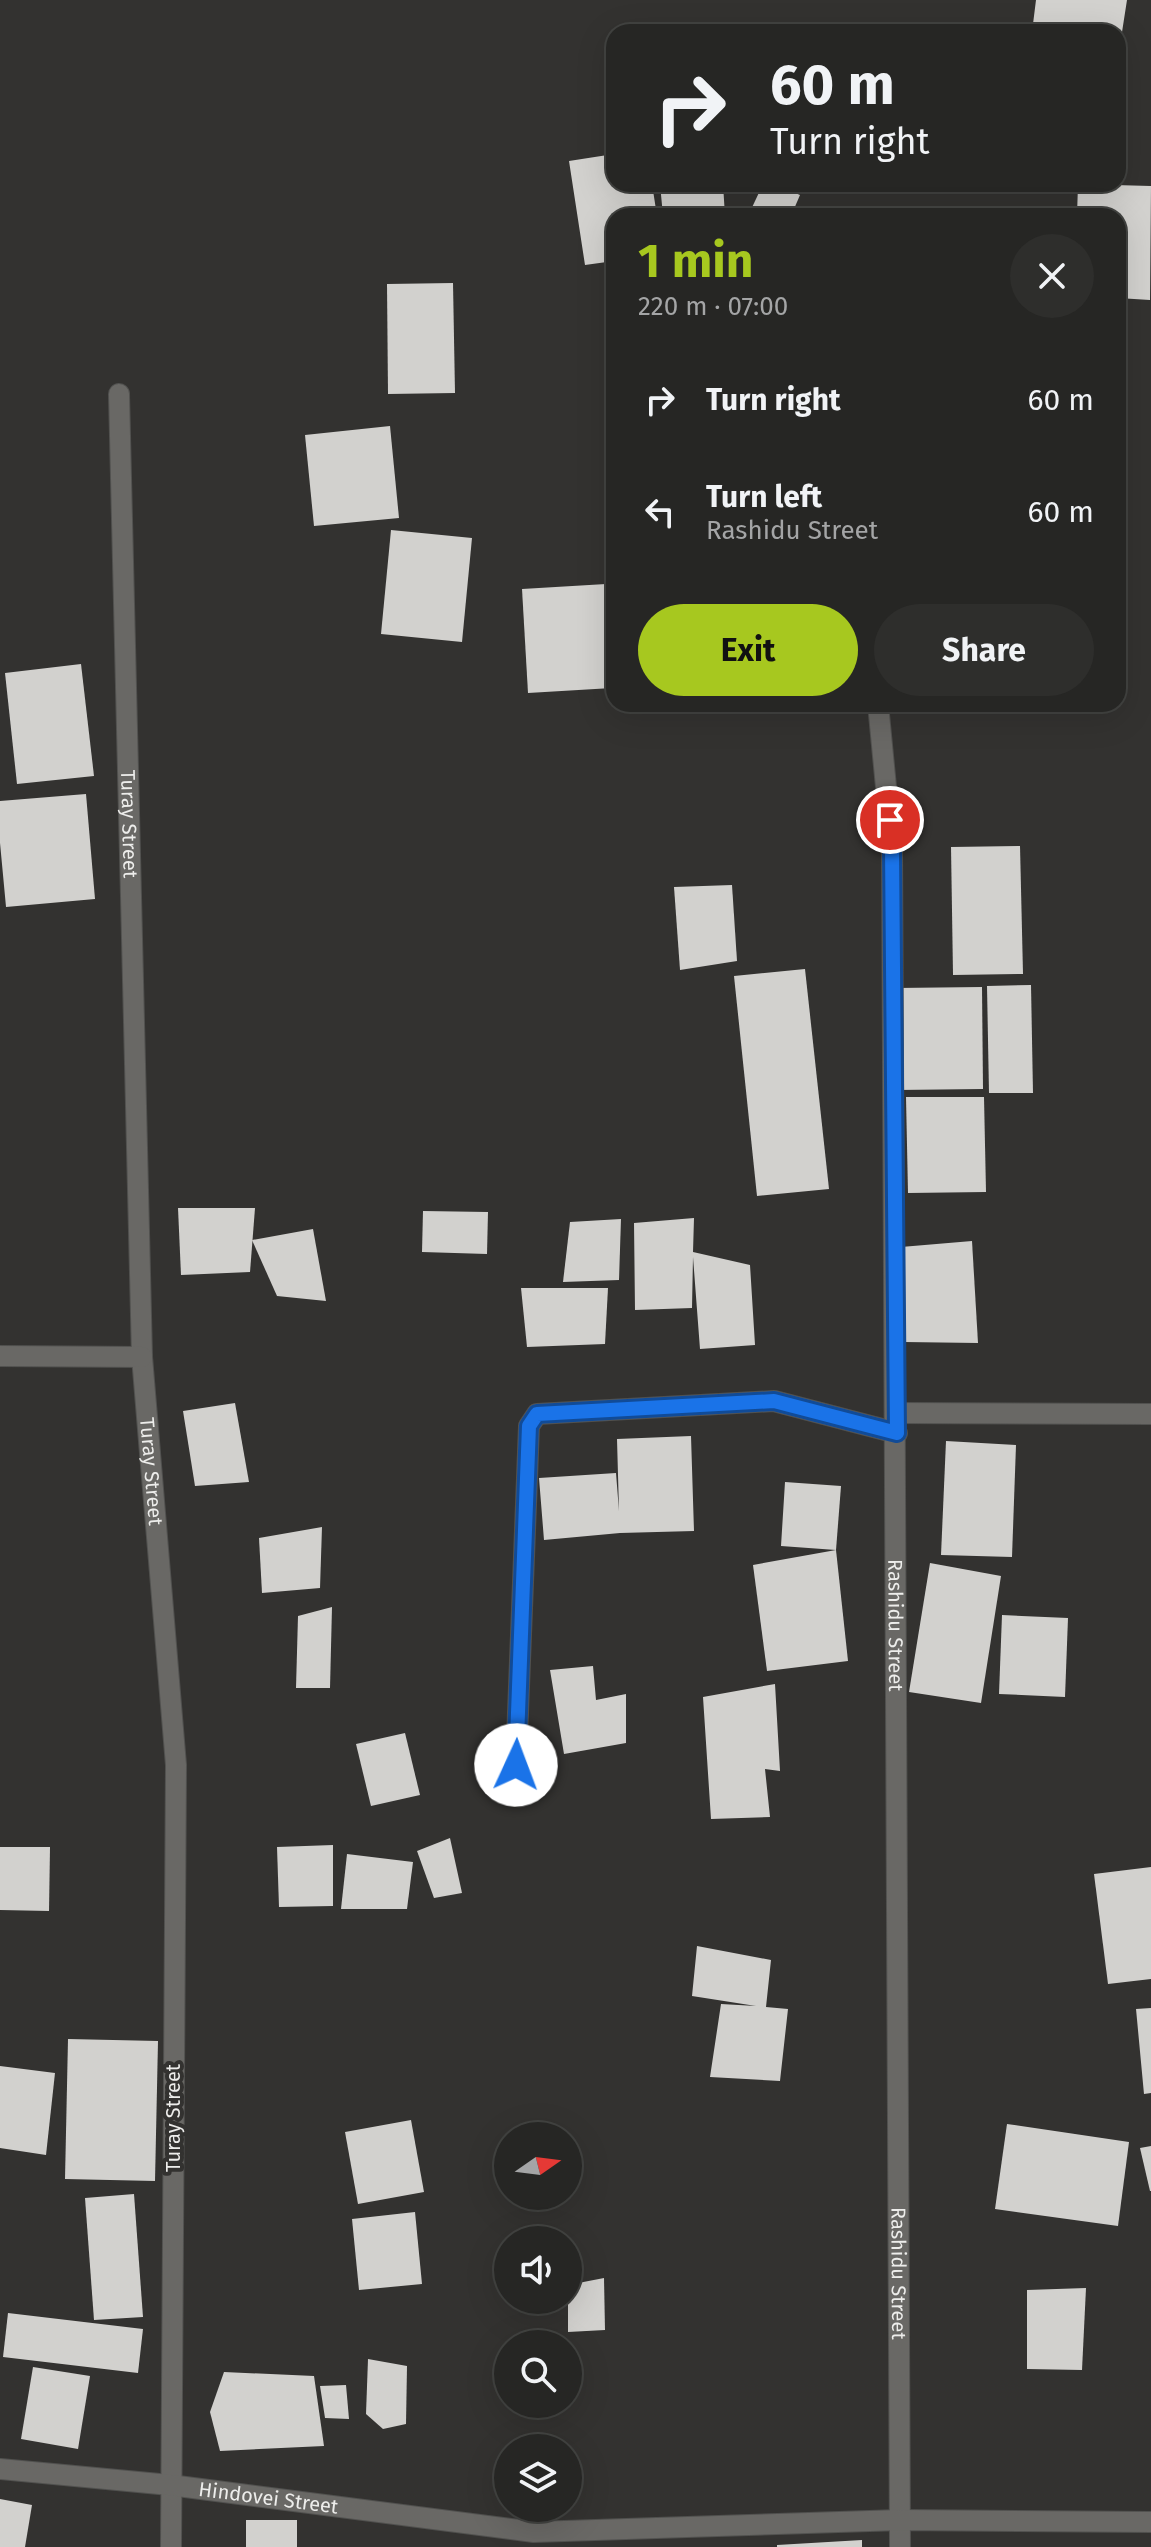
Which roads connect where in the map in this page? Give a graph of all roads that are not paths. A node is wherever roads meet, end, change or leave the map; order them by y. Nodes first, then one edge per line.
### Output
1 (119, 394) dead end
2 (879, 712) edge
3 (0, 1356) edge
4 (142, 1357) junction
5 (1151, 1414) edge
6 (896, 1423) junction
7 (516, 1765) dead end
8 (0, 2469) edge
9 (170, 2485) junction
10 (900, 2520) junction
11 (1151, 2522) edge
12 (534, 2540) edge
13 (171, 2547) edge
14 (900, 2547) edge

1 - 4 street, Turay Street
2 - 6 street, Rashidu Street
3 - 4 street
4 - 9 street, Turay Street
5 - 6 street
6 - 7 street
6 - 10 street, Rashidu Street
8 - 9 street, Hindovei Street
9 - 12 street, Hindovei Street
9 - 13 street, Turay Street
10 - 11 street, Hindovei Street
10 - 12 street, Hindovei Street
10 - 14 street, Rashidu Street

